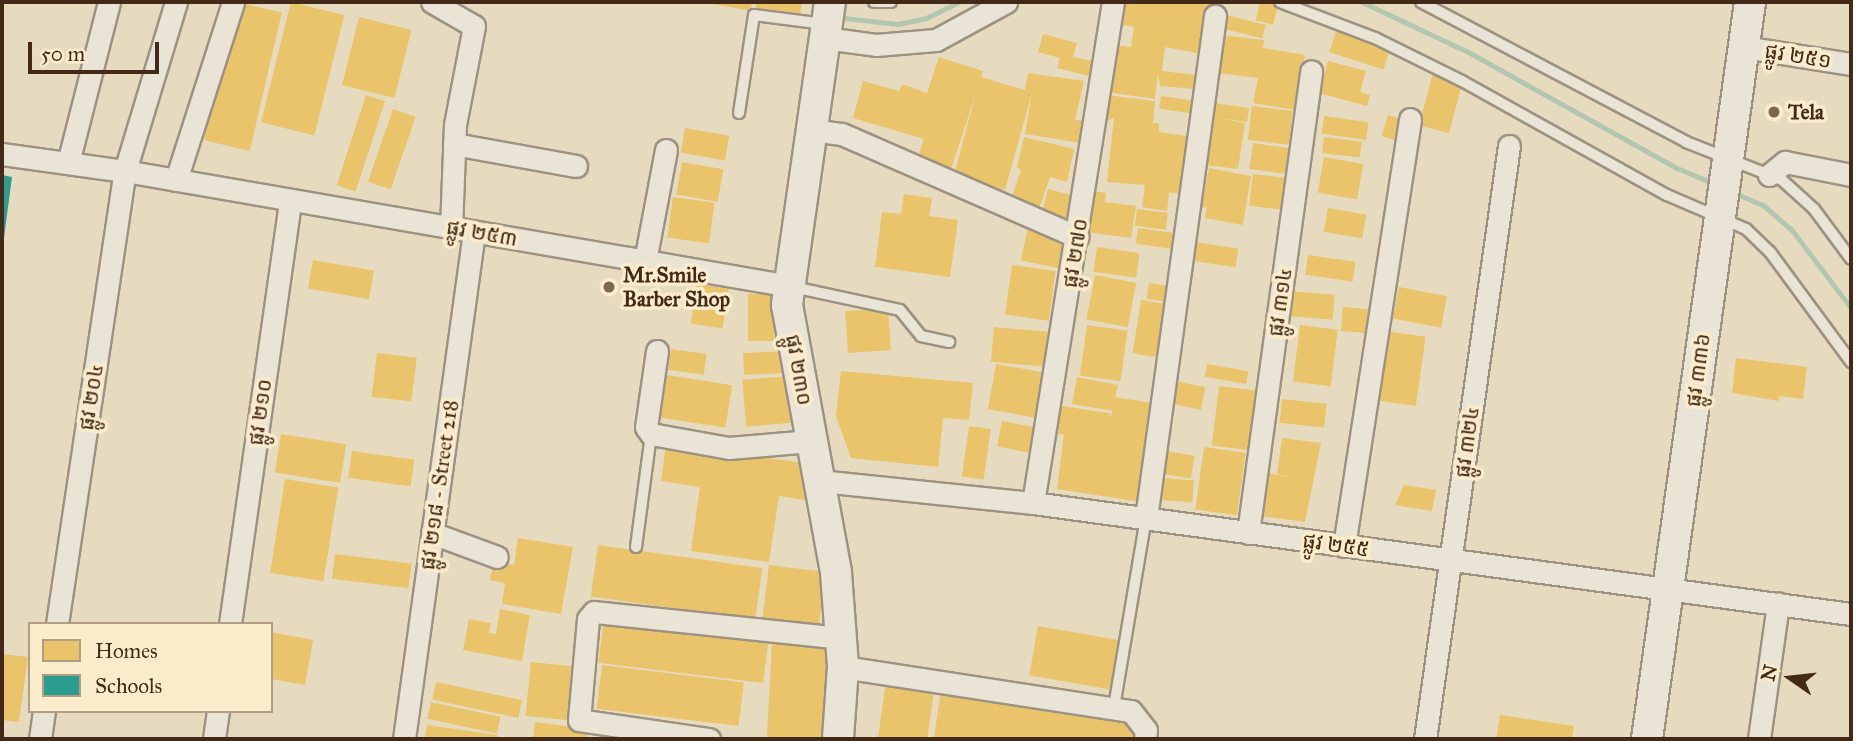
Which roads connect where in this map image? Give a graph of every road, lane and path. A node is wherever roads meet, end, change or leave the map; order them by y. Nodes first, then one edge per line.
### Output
1 (109, 2) edge
2 (176, 2) edge
3 (233, 2) edge
4 (432, 2) edge
5 (874, 2) edge
6 (891, 2) edge
7 (1006, 2) edge
8 (1113, 2) edge
9 (1280, 2) edge
10 (1421, 2) edge
11 (1751, 2) edge
12 (1215, 16) dead end
13 (827, 21) edge
14 (1744, 47) junction
15 (1851, 64) edge
16 (1311, 71) dead end
17 (739, 113) dead end
18 (1410, 119) dead end
19 (812, 130) junction
20 (454, 144) junction
21 (1509, 146) dead end
22 (666, 150) dead end
23 (2, 154) edge
24 (1728, 161) junction
25 (68, 163) junction
26 (576, 166) dead end
27 (125, 171) junction
28 (1769, 175) junction
29 (1851, 175) edge
30 (176, 180) junction
31 (290, 200) junction
32 (1720, 212) junction
33 (451, 228) junction
34 (474, 232) junction
35 (1077, 237) junction
36 (1851, 259) edge
37 (645, 261) junction
38 (790, 286) junction
39 (949, 342) dead end
40 (657, 351) dead end
41 (1851, 362) edge
42 (651, 434) junction
43 (811, 441) junction
44 (820, 481) junction
45 (1033, 503) junction
46 (1146, 518) junction
47 (432, 533) junction
48 (1248, 533) junction
49 (1344, 545) junction
50 (636, 547) dead end
51 (497, 558) dead end
52 (1450, 560) junction
53 (1668, 587) junction
54 (1778, 603) junction
55 (1851, 614) edge
56 (57, 622) edge
57 (230, 622) edge
58 (842, 653) junction
59 (1114, 707) junction
60 (44, 713) edge
61 (218, 713) edge
62 (600, 731) edge
63 (40, 739) edge
64 (214, 739) edge
65 (404, 739) edge
66 (709, 739) edge
67 (838, 739) edge
68 (1145, 739) edge
69 (1425, 739) edge
70 (1647, 739) edge
71 (1759, 739) edge

1 - 25 street
2 - 27 street, ផ្លូវ ២០៤
3 - 30 street
4 - 20 street
5 - 6 lane
7 - 13 street
8 - 35 street, ផ្លូវ ២៧០
9 - 32 lane
10 - 24 lane
11 - 14 street, ផ្លូវ ៣៣៦
12 - 46 street
13 - 17 lane
13 - 19 street, ផ្លូវ ២៣០
14 - 15 street, ផ្លូវ ២៥១
14 - 24 street, ផ្លូវ ៣៣៦
16 - 48 street, ផ្លូវ ៣១៤
18 - 49 street
19 - 35 street
19 - 38 street, ផ្លូវ ២៣០
20 - 26 street
20 - 33 street
21 - 52 street, ផ្លូវ ៣២៤
22 - 37 street
23 - 25 street, ផ្លូវ ២៥៣
24 - 28 lane
24 - 32 street, ផ្លូវ ៣៣៦
25 - 27 street, ផ្លូវ ២៥៣
27 - 30 street, ផ្លូវ ២៥៣
27 - 56 street, ផ្លូវ ២០៤
28 - 29 street
28 - 36 lane
30 - 31 street, ផ្លូវ ២៥៣
31 - 33 street, ផ្លូវ ២៥៣
31 - 57 street, ផ្លូវ ២១០
32 - 41 lane
32 - 53 street, ផ្លូវ ៣៣៦
33 - 34 street, ផ្លូវ ២៥៣
34 - 37 street, ផ្លូវ ២៥៣
34 - 47 street, ផ្លូវ ២១៨ - Street 218
35 - 45 street, ផ្លូវ ២៧០
37 - 38 street, ផ្លូវ ២៥៣
38 - 39 lane, ផ្លូវ ២៥៣
38 - 43 street, ផ្លូវ ២៣០
40 - 42 street
42 - 43 street
42 - 50 lane
43 - 44 street, ផ្លូវ ២៣០
44 - 45 street, ផ្លូវ ២៥៥
44 - 58 street, ផ្លូវ ២៣០
45 - 46 street, ផ្លូវ ២៥៥
46 - 48 street, ផ្លូវ ២៥៥
46 - 59 lane
47 - 51 street
47 - 65 street, ផ្លូវ ២១៨ - Street 218
48 - 49 street, ផ្លូវ ២៥៥
49 - 52 street, ផ្លូវ ២៥៥
52 - 53 street, ផ្លូវ ២៥៥
52 - 69 street, ផ្លូវ ៣២៤
53 - 54 street, ផ្លូវ ២៥៥
53 - 70 street, ផ្លូវ ៣៣៦
54 - 55 street, ផ្លូវ ២៥៥
54 - 71 street
58 - 59 street
58 - 62 street
58 - 67 street, ផ្លូវ ២៣០
59 - 68 street
60 - 63 street
61 - 64 street
62 - 66 street

